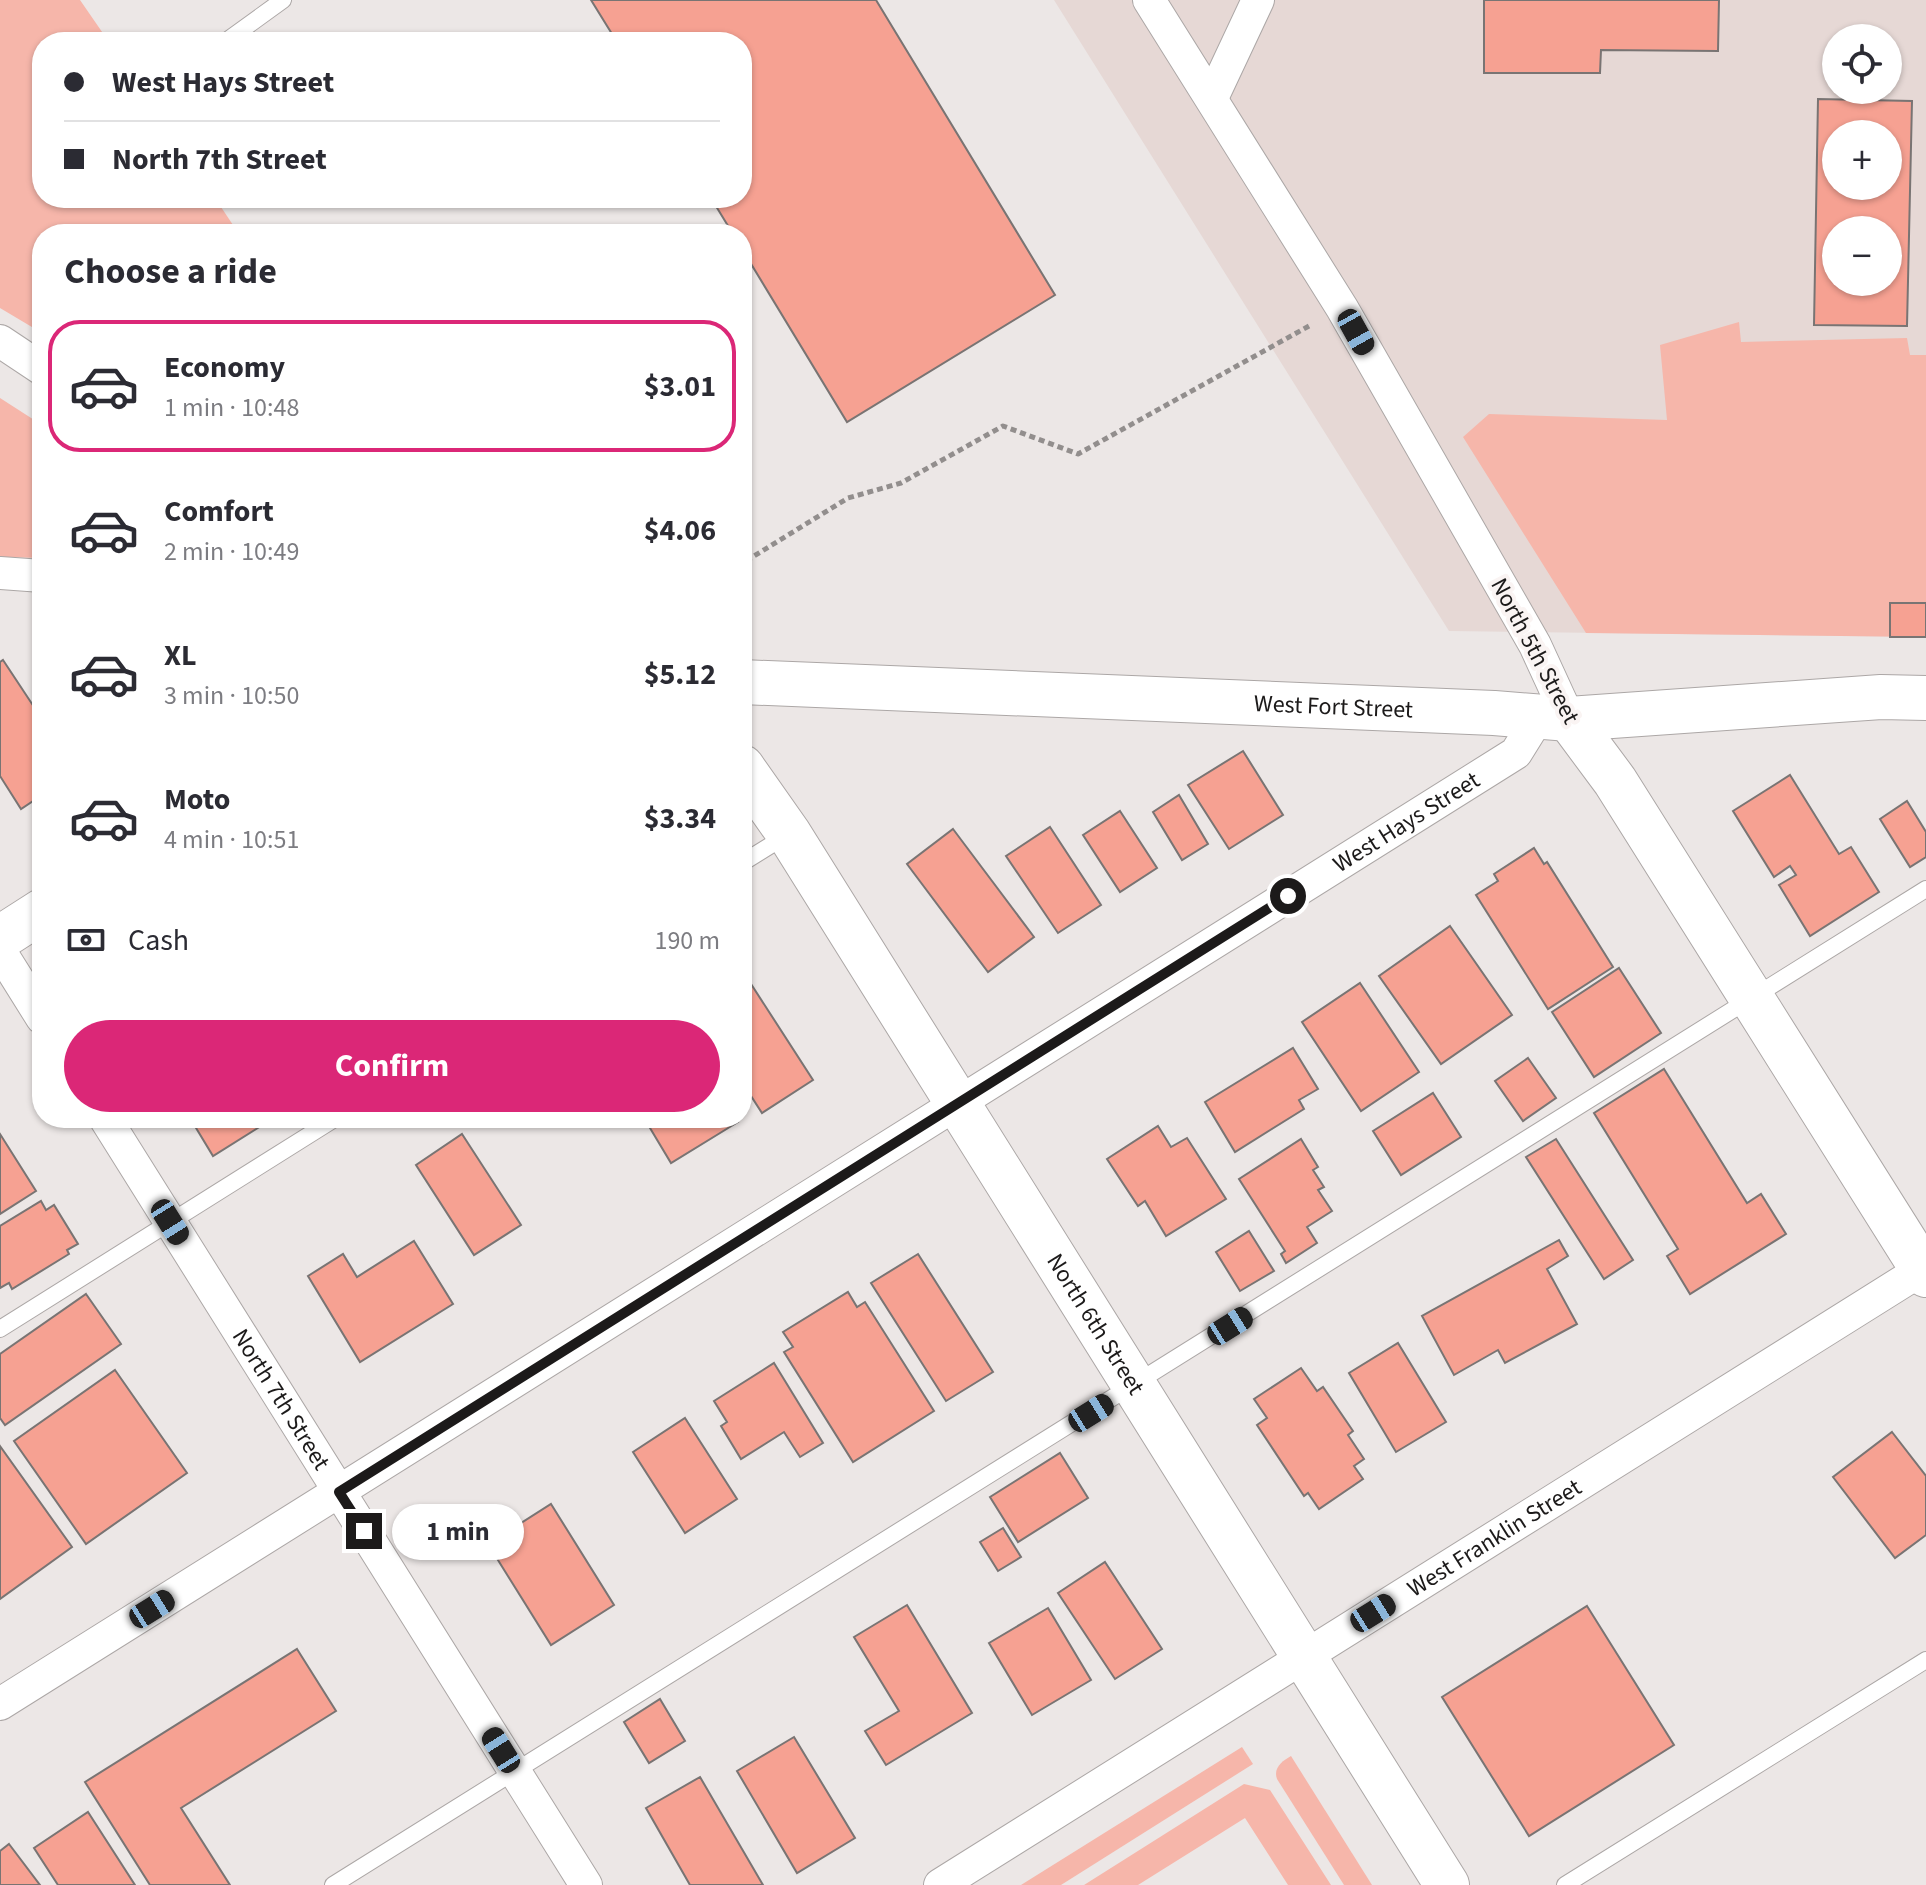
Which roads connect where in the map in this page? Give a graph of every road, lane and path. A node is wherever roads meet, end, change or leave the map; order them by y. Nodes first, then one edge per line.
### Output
1 (283, 0) edge
2 (1149, 0) edge
3 (1258, 0) edge
4 (239, 32) edge
5 (1212, 98) junction
6 (1309, 326) dead end
7 (0, 341) edge
8 (32, 362) edge
9 (752, 557) edge
10 (0, 573) edge
11 (32, 575) edge
12 (752, 682) edge
13 (1926, 698) edge
14 (1554, 717) junction
15 (752, 781) edge
16 (789, 834) junction
17 (752, 857) edge
18 (1926, 889) edge
19 (32, 917) edge
20 (0, 938) edge
21 (0, 951) edge
22 (1752, 998) junction
23 (32, 1002) edge
24 (958, 1103) junction
25 (111, 1128) edge
26 (320, 1128) edge
27 (170, 1222) junction
28 (1925, 1271) edge
29 (0, 1329) edge
30 (1135, 1386) junction
31 (339, 1492) junction
32 (1304, 1656) junction
33 (1926, 1660) edge
34 (0, 1704) edge
35 (514, 1771) junction
36 (333, 1885) edge
37 (586, 1885) edge
38 (940, 1885) edge
39 (1447, 1885) edge
40 (1565, 1885) edge

1 - 4 lane
2 - 5 street, North 5th Street
3 - 5 street
5 - 14 street, North 5th Street
6 - 9 path
7 - 8 street
10 - 11 street
12 - 14 street, West Fort Street
13 - 14 street, West Fort Street
14 - 22 street, North 5th Street
14 - 24 street, West Hays Street
15 - 16 street, North 6th Street
16 - 17 lane
16 - 24 street, North 6th Street
18 - 22 lane
19 - 20 street
21 - 23 street
22 - 28 street, North 5th Street
22 - 30 lane
24 - 30 street, North 6th Street
24 - 31 street, West Hays Street
25 - 27 street, North 7th Street
26 - 27 lane
27 - 29 lane
27 - 31 street, North 7th Street
28 - 32 street, West Franklin Street
30 - 32 street, North 6th Street
30 - 35 lane
31 - 34 street, West Hays Street
31 - 35 street, North 7th Street
32 - 38 street, West Franklin Street
32 - 39 street, North 6th Street
33 - 40 lane
35 - 36 lane
35 - 37 street, North 7th Street

